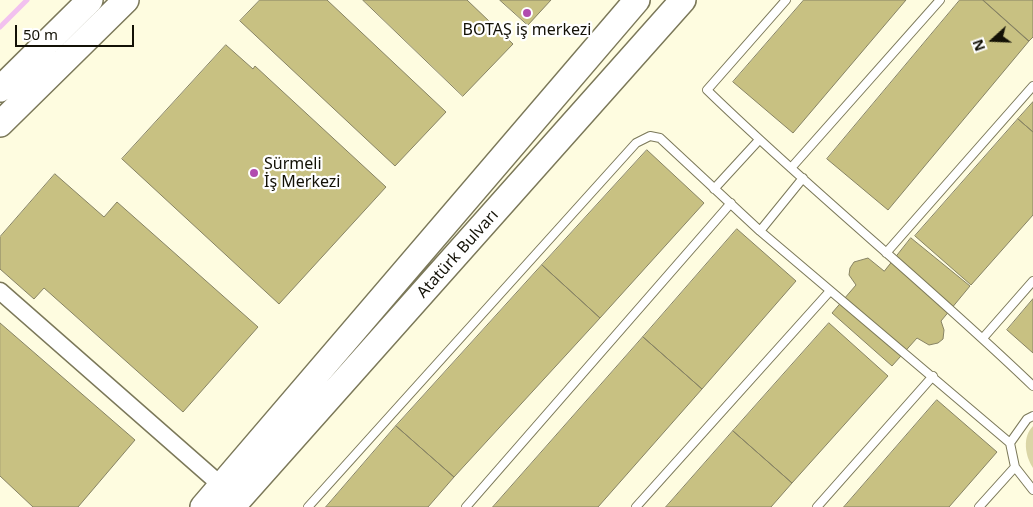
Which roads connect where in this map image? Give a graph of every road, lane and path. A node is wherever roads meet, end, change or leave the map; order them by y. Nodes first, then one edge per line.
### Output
1 (90, 0) edge
2 (126, 0) edge
3 (637, 0) edge
4 (683, 0) edge
5 (786, 0) edge
6 (940, 0) edge
7 (1033, 86) edge
8 (0, 89) edge
9 (0, 124) edge
10 (759, 140) junction
11 (791, 168) junction
12 (803, 178) junction
13 (714, 189) junction
14 (731, 203) junction
15 (760, 231) junction
16 (886, 253) junction
17 (1033, 281) edge
18 (830, 291) junction
19 (0, 292) edge
20 (983, 338) junction
21 (933, 376) junction
22 (1033, 386) edge
23 (1033, 416) edge
24 (1010, 443) junction
25 (1014, 467) junction
26 (1033, 490) edge
27 (227, 496) edge
28 (203, 507) edge
29 (308, 507) edge
30 (466, 507) edge
31 (636, 507) edge
32 (816, 507) edge
33 (979, 507) edge

1 - 8 main road
2 - 9 main road
3 - 27 main road, Atatürk Bulvarı
4 - 27 main road, Atatürk Bulvarı
5 - 10 lane
6 - 11 lane
7 - 16 lane
10 - 11 lane
10 - 13 lane
11 - 12 lane
12 - 15 lane
12 - 16 lane
13 - 14 lane
13 - 29 lane
14 - 15 lane
14 - 30 lane
15 - 18 lane
16 - 20 lane
17 - 20 lane
18 - 21 lane
18 - 31 lane
19 - 27 street
20 - 22 lane
21 - 24 lane
21 - 32 lane
23 - 24 lane
24 - 25 lane
25 - 26 lane
25 - 33 lane
27 - 28 main road, Atatürk Bulvarı

